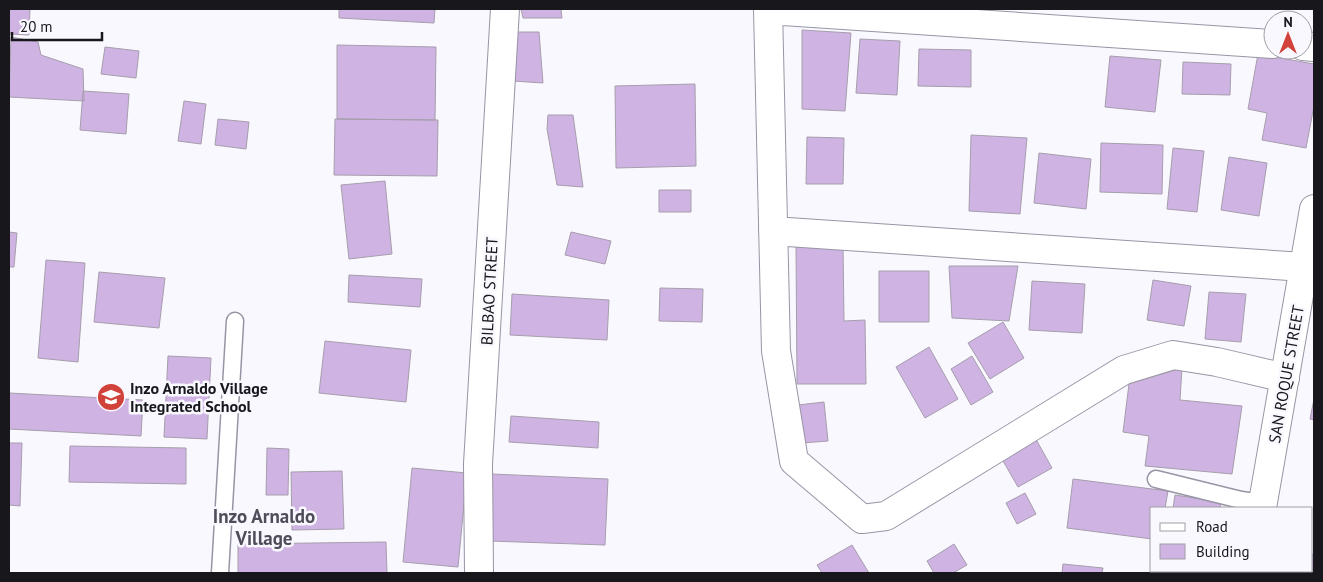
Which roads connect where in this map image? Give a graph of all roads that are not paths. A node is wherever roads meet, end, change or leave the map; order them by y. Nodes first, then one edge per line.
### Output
1 (505, 9) edge
2 (768, 10) edge
3 (1263, 43) edge
4 (1314, 209) edge
5 (773, 231) junction
6 (1304, 267) junction
7 (1307, 294) edge
8 (235, 321) dead end
9 (1285, 378) junction
10 (1156, 479) dead end
11 (1262, 505) edge
12 (220, 573) edge
13 (479, 573) edge

1 - 13 street, BILBAO STREET
2 - 3 street
2 - 5 street
4 - 6 street, SAN ROQUE STREET
5 - 6 street
5 - 9 street
6 - 7 street, SAN ROQUE STREET
7 - 9 street, SAN ROQUE STREET
8 - 12 lane
9 - 11 street, SAN ROQUE STREET
10 - 11 lane

